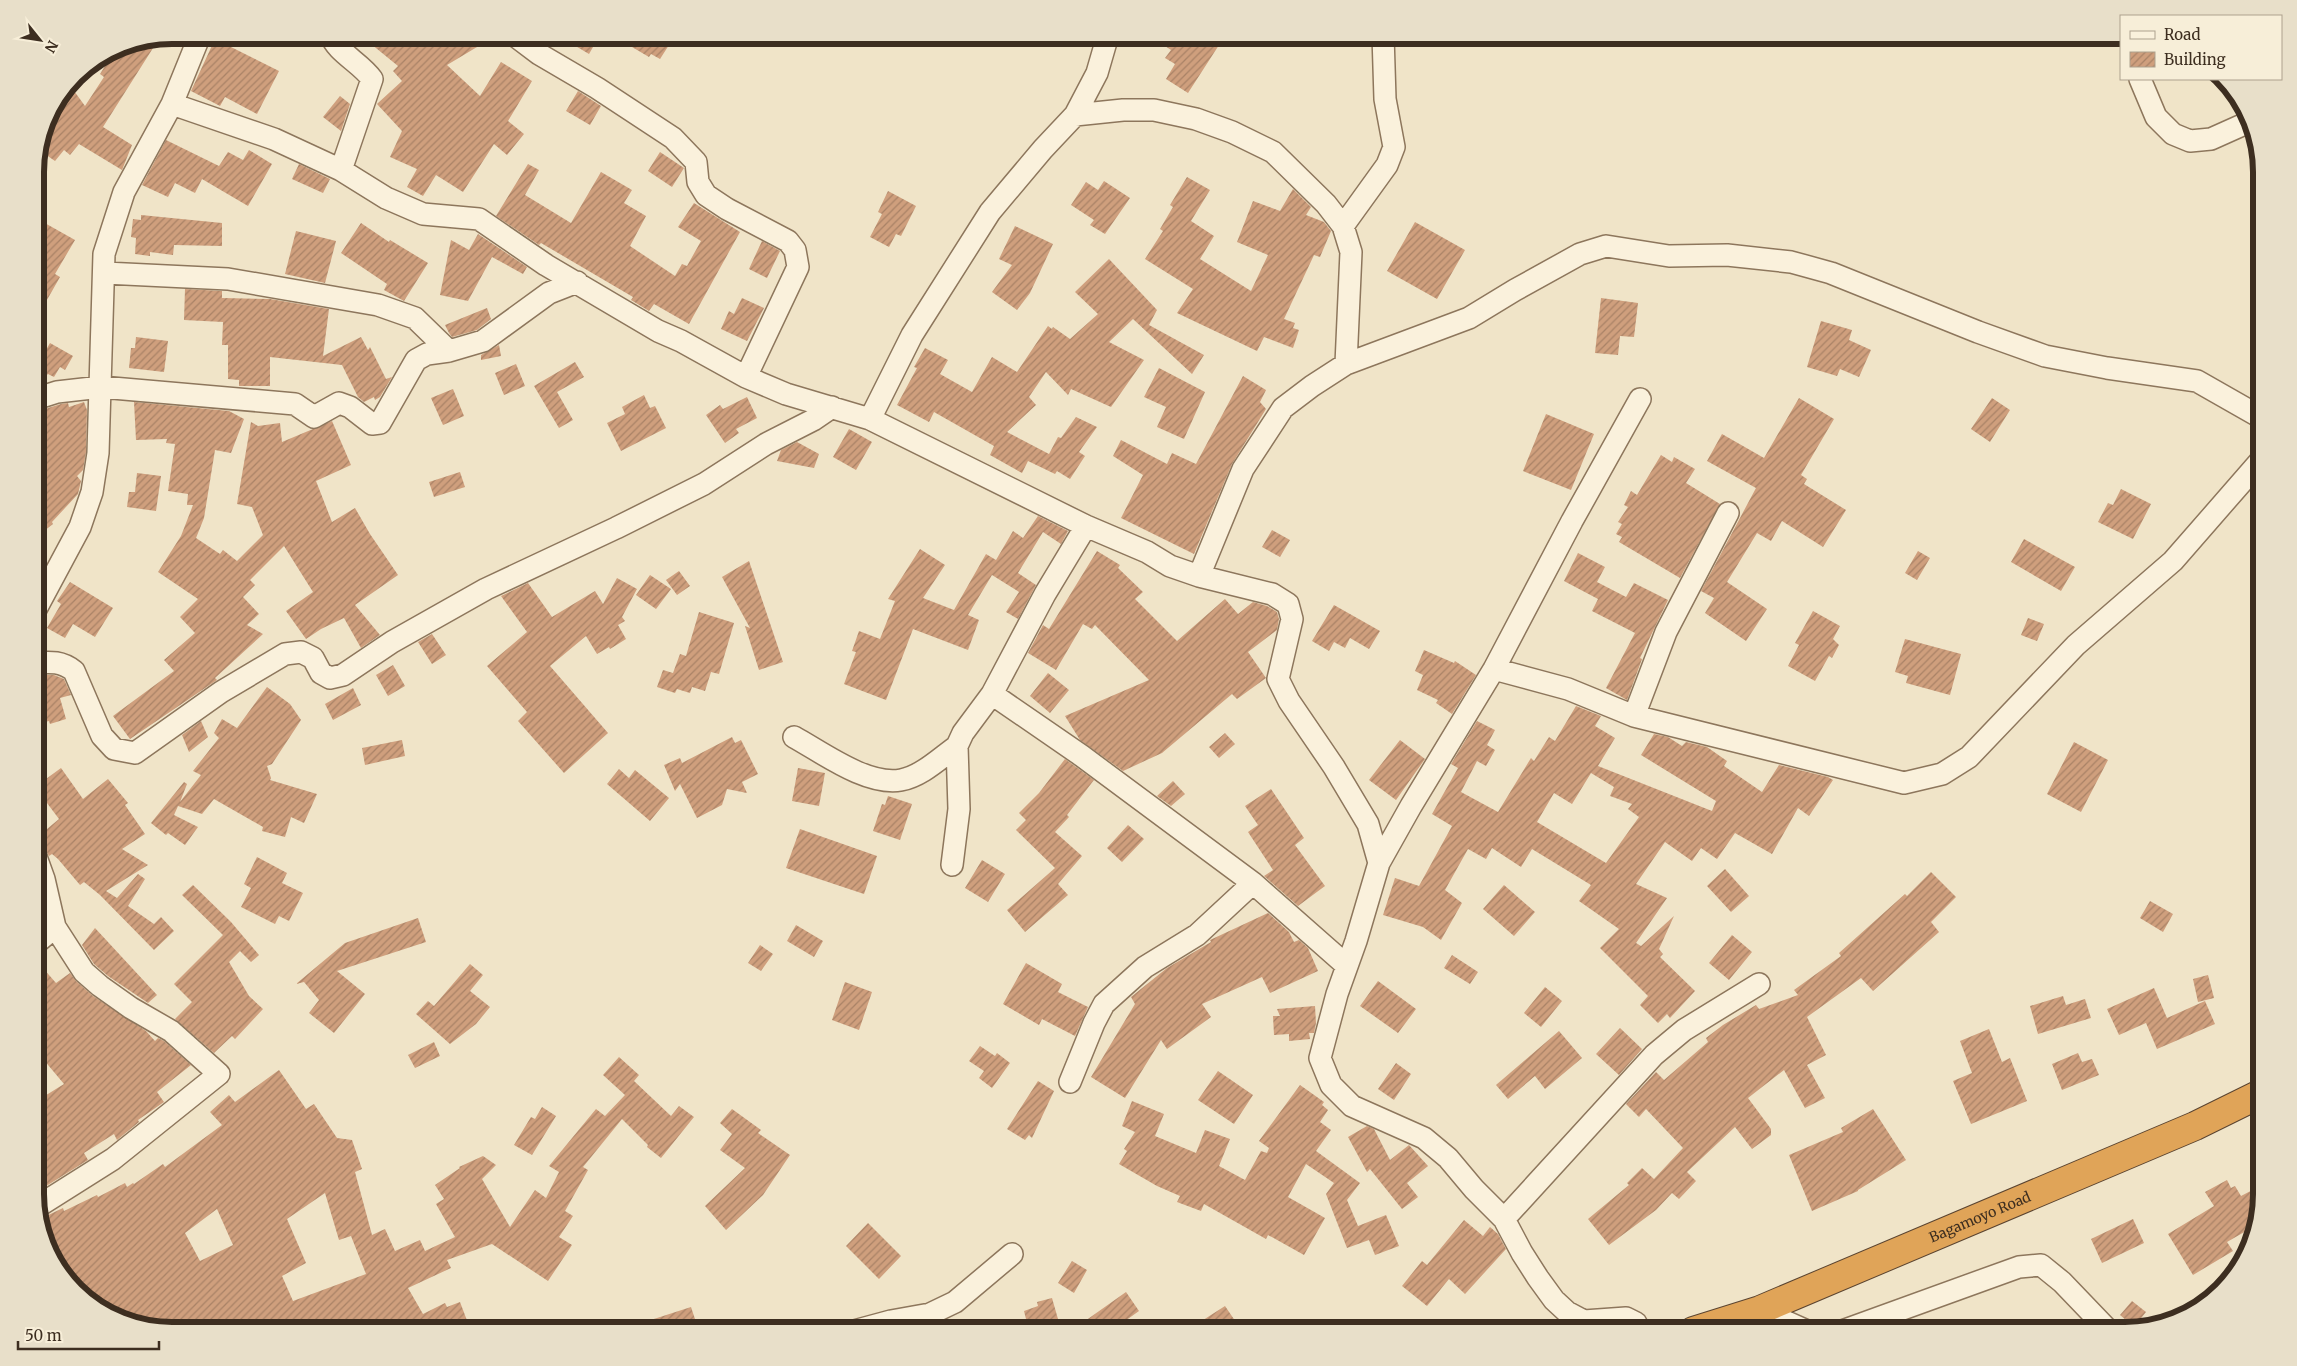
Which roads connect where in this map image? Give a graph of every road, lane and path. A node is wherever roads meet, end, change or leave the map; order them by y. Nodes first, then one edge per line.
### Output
1 (195, 44) edge
2 (336, 44) edge
3 (526, 44) edge
4 (1105, 44) edge
5 (1383, 44) edge
6 (2140, 80) edge
7 (172, 104) junction
8 (1075, 115) junction
9 (2244, 125) edge
10 (341, 170) junction
11 (1343, 226) junction
12 (105, 273) junction
13 (577, 282) junction
14 (449, 351) junction
15 (1346, 364) junction
16 (746, 377) junction
17 (101, 386) junction
18 (44, 396) edge
19 (1640, 399) dead end
20 (832, 407) junction
21 (2253, 413) edge
22 (870, 419) junction
23 (2253, 469) edge
24 (1728, 513) dead end
25 (1086, 526) junction
26 (1199, 576) junction
27 (44, 594) edge
28 (44, 662) edge
29 (1494, 669) junction
30 (992, 694) junction
31 (1634, 716) junction
32 (794, 737) dead end
33 (957, 746) junction
34 (1379, 863) junction
35 (952, 865) dead end
36 (44, 879) edge
37 (1253, 883) junction
38 (54, 926) junction
39 (44, 935) edge
40 (1346, 965) junction
41 (1759, 984) dead end
42 (1070, 1082) dead end
43 (2253, 1097) edge
44 (44, 1203) edge
45 (1504, 1219) junction
46 (1012, 1254) dead end
47 (1760, 1310) junction
48 (887, 1322) edge
49 (1634, 1322) edge
50 (1722, 1322) edge
51 (1787, 1322) edge
52 (1867, 1322) edge
53 (2101, 1322) edge

1 - 7 street
2 - 10 street
3 - 16 street
4 - 8 street
5 - 11 street
6 - 9 street
7 - 10 street
7 - 12 street
8 - 11 street
8 - 22 street
10 - 13 street
11 - 15 street
12 - 14 street
12 - 17 street
13 - 14 street
13 - 16 street
14 - 17 street
15 - 21 street
15 - 26 street
16 - 20 street
17 - 18 street
17 - 27 street
19 - 29 street
20 - 22 street
20 - 28 street
22 - 25 street
23 - 31 street
24 - 31 street
25 - 26 street
25 - 30 street
26 - 34 street
29 - 31 street
29 - 34 street
30 - 33 street
30 - 37 street
32 - 33 street
33 - 35 street
34 - 40 street
36 - 38 street
37 - 40 street
37 - 42 street
38 - 39 street
38 - 44 street
40 - 45 street
41 - 45 street
43 - 47 highway, Bagamoyo Road
45 - 49 street
46 - 48 street
47 - 50 highway, Bagamoyo Road
47 - 51 street
52 - 53 street

